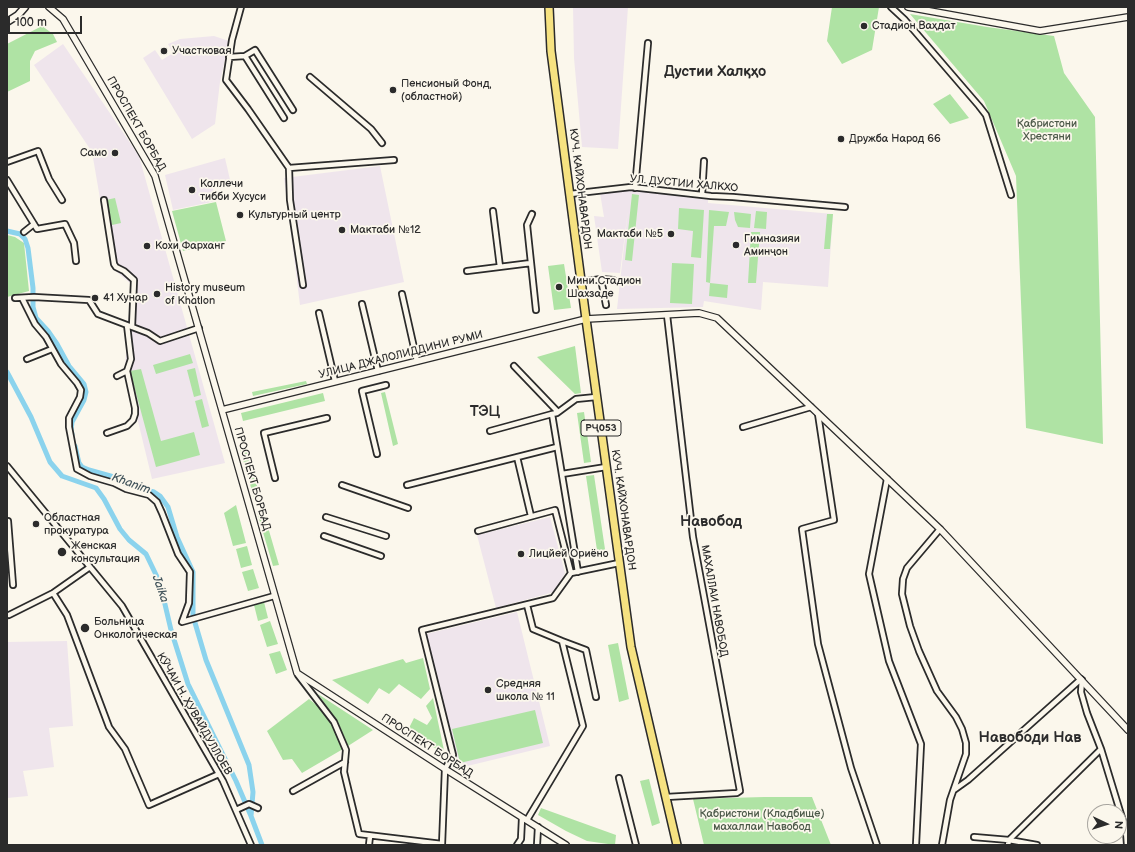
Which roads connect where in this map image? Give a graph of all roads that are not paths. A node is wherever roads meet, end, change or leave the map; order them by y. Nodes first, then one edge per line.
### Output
1 (25, 7) edge
2 (49, 7) edge
3 (241, 7) edge
4 (549, 7) edge
5 (891, 7) edge
6 (908, 7) edge
7 (1128, 17) edge
8 (7, 22) edge
9 (648, 43) dead end
10 (245, 56) junction
11 (229, 57) junction
12 (310, 77) dead end
13 (293, 110) dead end
14 (284, 118) dead end
15 (382, 143) dead end
16 (394, 160) dead end
17 (704, 161) dead end
18 (7, 162) edge
19 (289, 168) junction
20 (7, 180) edge
21 (635, 188) junction
22 (570, 194) junction
23 (702, 195) junction
24 (1011, 195) dead end
25 (62, 200) dead end
26 (104, 200) dead end
27 (845, 207) dead end
28 (493, 211) dead end
29 (532, 214) dead end
30 (34, 224) junction
31 (24, 232) dead end
32 (76, 261) dead end
33 (531, 263) junction
34 (500, 267) junction
35 (467, 271) dead end
36 (601, 279) junction
37 (613, 280) dead end
38 (581, 282) junction
39 (304, 286) dead end
40 (402, 294) dead end
41 (15, 298) dead end
42 (22, 298) junction
43 (362, 304) dead end
44 (606, 305) dead end
45 (536, 310) dead end
46 (319, 313) dead end
47 (667, 315) junction
48 (586, 319) junction
49 (130, 326) junction
50 (199, 328) junction
51 (52, 349) junction
52 (27, 359) dead end
53 (417, 361) junction
54 (514, 366) dead end
55 (127, 371) junction
56 (378, 371) junction
57 (117, 376) dead end
58 (335, 382) junction
59 (386, 385) dead end
60 (596, 397) junction
61 (811, 407) junction
62 (222, 410) junction
63 (558, 412) junction
64 (552, 414) junction
65 (818, 414) junction
66 (327, 418) dead end
67 (743, 427) dead end
68 (490, 431) dead end
69 (107, 434) dead end
70 (557, 447) junction
71 (376, 454) dead end
72 (517, 457) junction
73 (7, 466) edge
74 (606, 467) junction
75 (562, 474) junction
76 (275, 478) dead end
77 (887, 479) junction
78 (342, 485) dead end
79 (407, 485) dead end
80 (408, 508) dead end
81 (531, 516) junction
82 (326, 517) dead end
83 (7, 521) edge
84 (940, 529) junction
85 (478, 530) dead end
86 (324, 536) dead end
87 (386, 536) dead end
88 (381, 556) dead end
89 (619, 563) junction
90 (90, 567) junction
91 (9, 572) edge
92 (578, 572) junction
93 (571, 573) junction
94 (12, 584) dead end
95 (53, 593) junction
96 (274, 596) junction
97 (527, 605) junction
98 (9, 615) dead end
99 (562, 641) junction
100 (297, 673) junction
101 (1081, 679) junction
102 (596, 697) dead end
103 (1128, 730) edge
104 (1101, 749) junction
105 (345, 762) junction
106 (445, 769) junction
107 (219, 774) junction
108 (619, 778) dead end
109 (954, 790) junction
110 (293, 791) dead end
111 (666, 797) junction
112 (258, 808) dead end
113 (236, 810) junction
114 (524, 819) junction
115 (538, 827) junction
116 (370, 836) junction
117 (974, 837) dead end
118 (1009, 843) edge
119 (251, 845) edge
120 (369, 845) edge
121 (442, 845) edge
122 (517, 845) edge
123 (537, 845) edge
124 (566, 845) edge
125 (636, 845) edge
126 (678, 845) edge
127 (876, 845) edge
128 (916, 845) edge
129 (942, 845) edge
130 (1037, 845) edge
131 (1128, 845) edge

1 - 8 main road
2 - 50 street, ПРОСПЕКТ БОРБАД
3 - 11 street
4 - 22 main road, КУЧ. КАЙХОНАВАРДОН / РҶ053
5 - 24 street
6 - 7 street
9 - 21 street
10 - 11 street
10 - 13 street
10 - 14 street
11 - 19 street
12 - 15 street
16 - 19 street
17 - 23 street
18 - 25 street
19 - 39 street
20 - 30 street
21 - 22 street, УЛ. ДУСТИИ ХАЛКХО
21 - 23 street, УЛ. ДУСТИИ ХАЛКХО
22 - 38 main road, КУЧ. КАЙХОНАВАРДОН / РҶ053
23 - 27 street, УЛ. ДУСТИИ ХАЛКХО
26 - 49 street
28 - 34 street
29 - 33 street
30 - 31 street
30 - 32 street
33 - 34 street
33 - 45 street
34 - 35 street
36 - 37 street
36 - 38 street
36 - 44 street
38 - 48 main road, КУЧ. КАЙХОНАВАРДОН / РҶ053
40 - 53 street
41 - 42 street
42 - 49 street
42 - 51 street
43 - 56 street
46 - 58 street
47 - 48 street, УЛИЦА ДЖАЛОЛИДДИНИ РУМИ
47 - 61 street, УЛИЦА ДЖАЛОЛИДДИНИ РУМИ
47 - 111 street, МАХАЛЛАИ НАВОБОД
48 - 53 street, УЛИЦА ДЖАЛОЛИДДИНИ РУМИ
48 - 60 main road, КУЧ. КАЙХОНАВАРДОН / РҶ053
49 - 50 street
49 - 55 street
50 - 62 street, ПРОСПЕКТ БОРБАД
51 - 52 street
51 - 96 street
53 - 56 street, УЛИЦА ДЖАЛОЛИДДИНИ РУМИ
54 - 63 street
55 - 57 street
55 - 69 street
56 - 58 street, УЛИЦА ДЖАЛОЛИДДИНИ РУМИ
58 - 62 street, УЛИЦА ДЖАЛОЛИДДИНИ РУМИ
59 - 71 street
60 - 63 street
60 - 74 main road, КУЧ. КАЙХОНАВАРДОН / РҶ053
61 - 65 street, УЛИЦА ДЖАЛОЛИДДИНИ РУМИ
61 - 67 street
62 - 96 street, ПРОСПЕКТ БОРБАД
63 - 64 street
64 - 68 street
64 - 70 street
65 - 77 street, УЛИЦА ДЖАЛОЛИДДИНИ РУМИ
65 - 127 street
66 - 76 street
70 - 72 street
70 - 75 street
72 - 79 street
72 - 81 street
73 - 90 street, КӮЧАИ Н. ҲУВАЙДУЛЛОЕВ
74 - 75 street
74 - 89 main road, КУЧ. КАЙХОНАВАРДОН / РҶ053
75 - 92 street
77 - 84 street, УЛИЦА ДЖАЛОЛИДДИНИ РУМИ
77 - 128 street
78 - 80 street
81 - 85 street
81 - 93 street
82 - 87 street
83 - 91 street
84 - 101 street, УЛИЦА ДЖАЛОЛИДДИНИ РУМИ
84 - 109 street
86 - 88 street
89 - 92 street
89 - 111 main road, КУЧ. КАЙХОНАВАРДОН / РҶ053
90 - 95 street
90 - 107 street, КӮЧАИ Н. ҲУВАЙДУЛЛОЕВ
91 - 94 street
92 - 93 street
93 - 97 street
95 - 98 street
95 - 107 street
96 - 100 street, ПРОСПЕКТ БОРБАД
97 - 99 street
97 - 106 street
99 - 102 street
99 - 114 street
100 - 105 street
100 - 106 street, ПРОСПЕКТ БОРБАД
101 - 103 street, УЛИЦА ДЖАЛОЛИДДИНИ РУМИ
101 - 104 street
101 - 109 street
104 - 118 street
104 - 131 street
105 - 110 street
105 - 116 street
106 - 114 street, ПРОСПЕКТ БОРБАД
106 - 121 street
107 - 113 street, КӮЧАИ Н. ҲУВАЙДУЛЛОЕВ
108 - 125 street
109 - 129 street
111 - 126 main road, КУЧ. КАЙХОНАВАРДОН / РҶ053
112 - 113 street
113 - 119 street, КӮЧАИ Н. ҲУВАЙДУЛЛОЕВ
114 - 115 street, ПРОСПЕКТ БОРБАД
114 - 122 street
115 - 123 street
115 - 124 street, ПРОСПЕКТ БОРБАД
116 - 120 street
116 - 121 street
117 - 118 street
118 - 130 street

